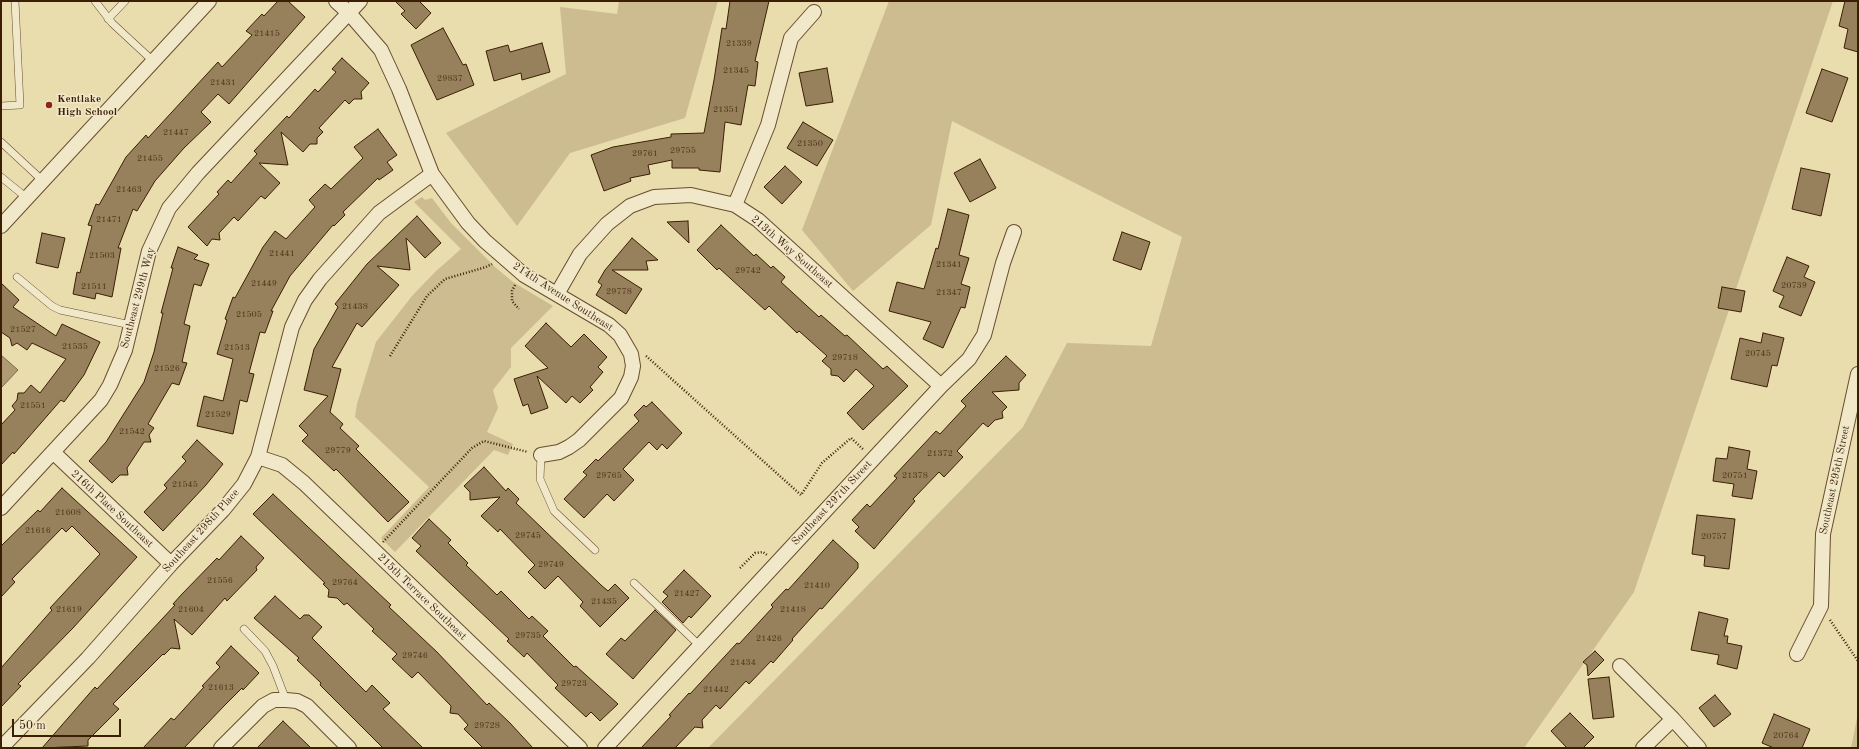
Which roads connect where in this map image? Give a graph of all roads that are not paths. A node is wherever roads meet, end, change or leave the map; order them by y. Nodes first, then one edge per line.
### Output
1 (14, 1) edge
2 (95, 1) edge
3 (125, 1) edge
4 (208, 1) edge
5 (336, 1) edge
6 (360, 1) edge
7 (814, 12) dead end
8 (349, 13) junction
9 (108, 19) junction
10 (153, 61) junction
11 (1, 106) edge
12 (1, 142) edge
13 (432, 174) junction
14 (1, 177) edge
15 (43, 181) junction
16 (27, 198) junction
17 (735, 205) junction
18 (1, 226) edge
19 (1014, 232) dead end
20 (17, 277) dead end
21 (557, 294) junction
22 (131, 325) junction
23 (1858, 374) edge
24 (941, 386) junction
25 (54, 453) junction
26 (541, 455) joint
27 (258, 457) junction
28 (1, 508) edge
29 (595, 550) dead end
30 (171, 564) junction
31 (634, 583) dead end
32 (244, 629) dead end
33 (700, 646) junction
34 (1797, 654) dead end
35 (1620, 666) dead end
36 (286, 700) junction
37 (1673, 719) junction
38 (1, 748) edge
39 (221, 748) edge
40 (350, 748) edge
41 (580, 748) edge
42 (605, 748) edge
43 (1643, 748) edge
44 (1699, 748) edge

1 - 11 lane
2 - 9 lane
3 - 9 lane
4 - 10 street
5 - 8 street, 214th Avenue Southeast
6 - 8 street, Southeast 299th Way
7 - 17 street
8 - 13 street, 214th Avenue Southeast
8 - 22 street, Southeast 299th Way
9 - 10 lane
10 - 15 street
12 - 15 lane
13 - 21 street, 214th Avenue Southeast
13 - 27 street, Southeast 298th Place
14 - 16 lane
15 - 16 street
16 - 18 street
17 - 21 street, 213th Way Southeast
17 - 24 street, 213th Way Southeast
19 - 24 street, Southeast 297th Street
20 - 22 lane
21 - 26 street, 214th Avenue Southeast
22 - 25 street, Southeast 299th Way
23 - 34 street, Southeast 295th Street
24 - 33 street, Southeast 297th Street
25 - 28 street, Southeast 299th Way
25 - 30 street, 216th Place Southeast
26 - 29 lane
27 - 30 street, Southeast 298th Place
27 - 41 street, 215th Terrace Southeast
30 - 38 street, Southeast 298th Place
31 - 33 lane
32 - 36 lane
33 - 42 street, Southeast 297th Street
35 - 37 street
36 - 39 street
36 - 40 street
37 - 43 street
37 - 44 street

